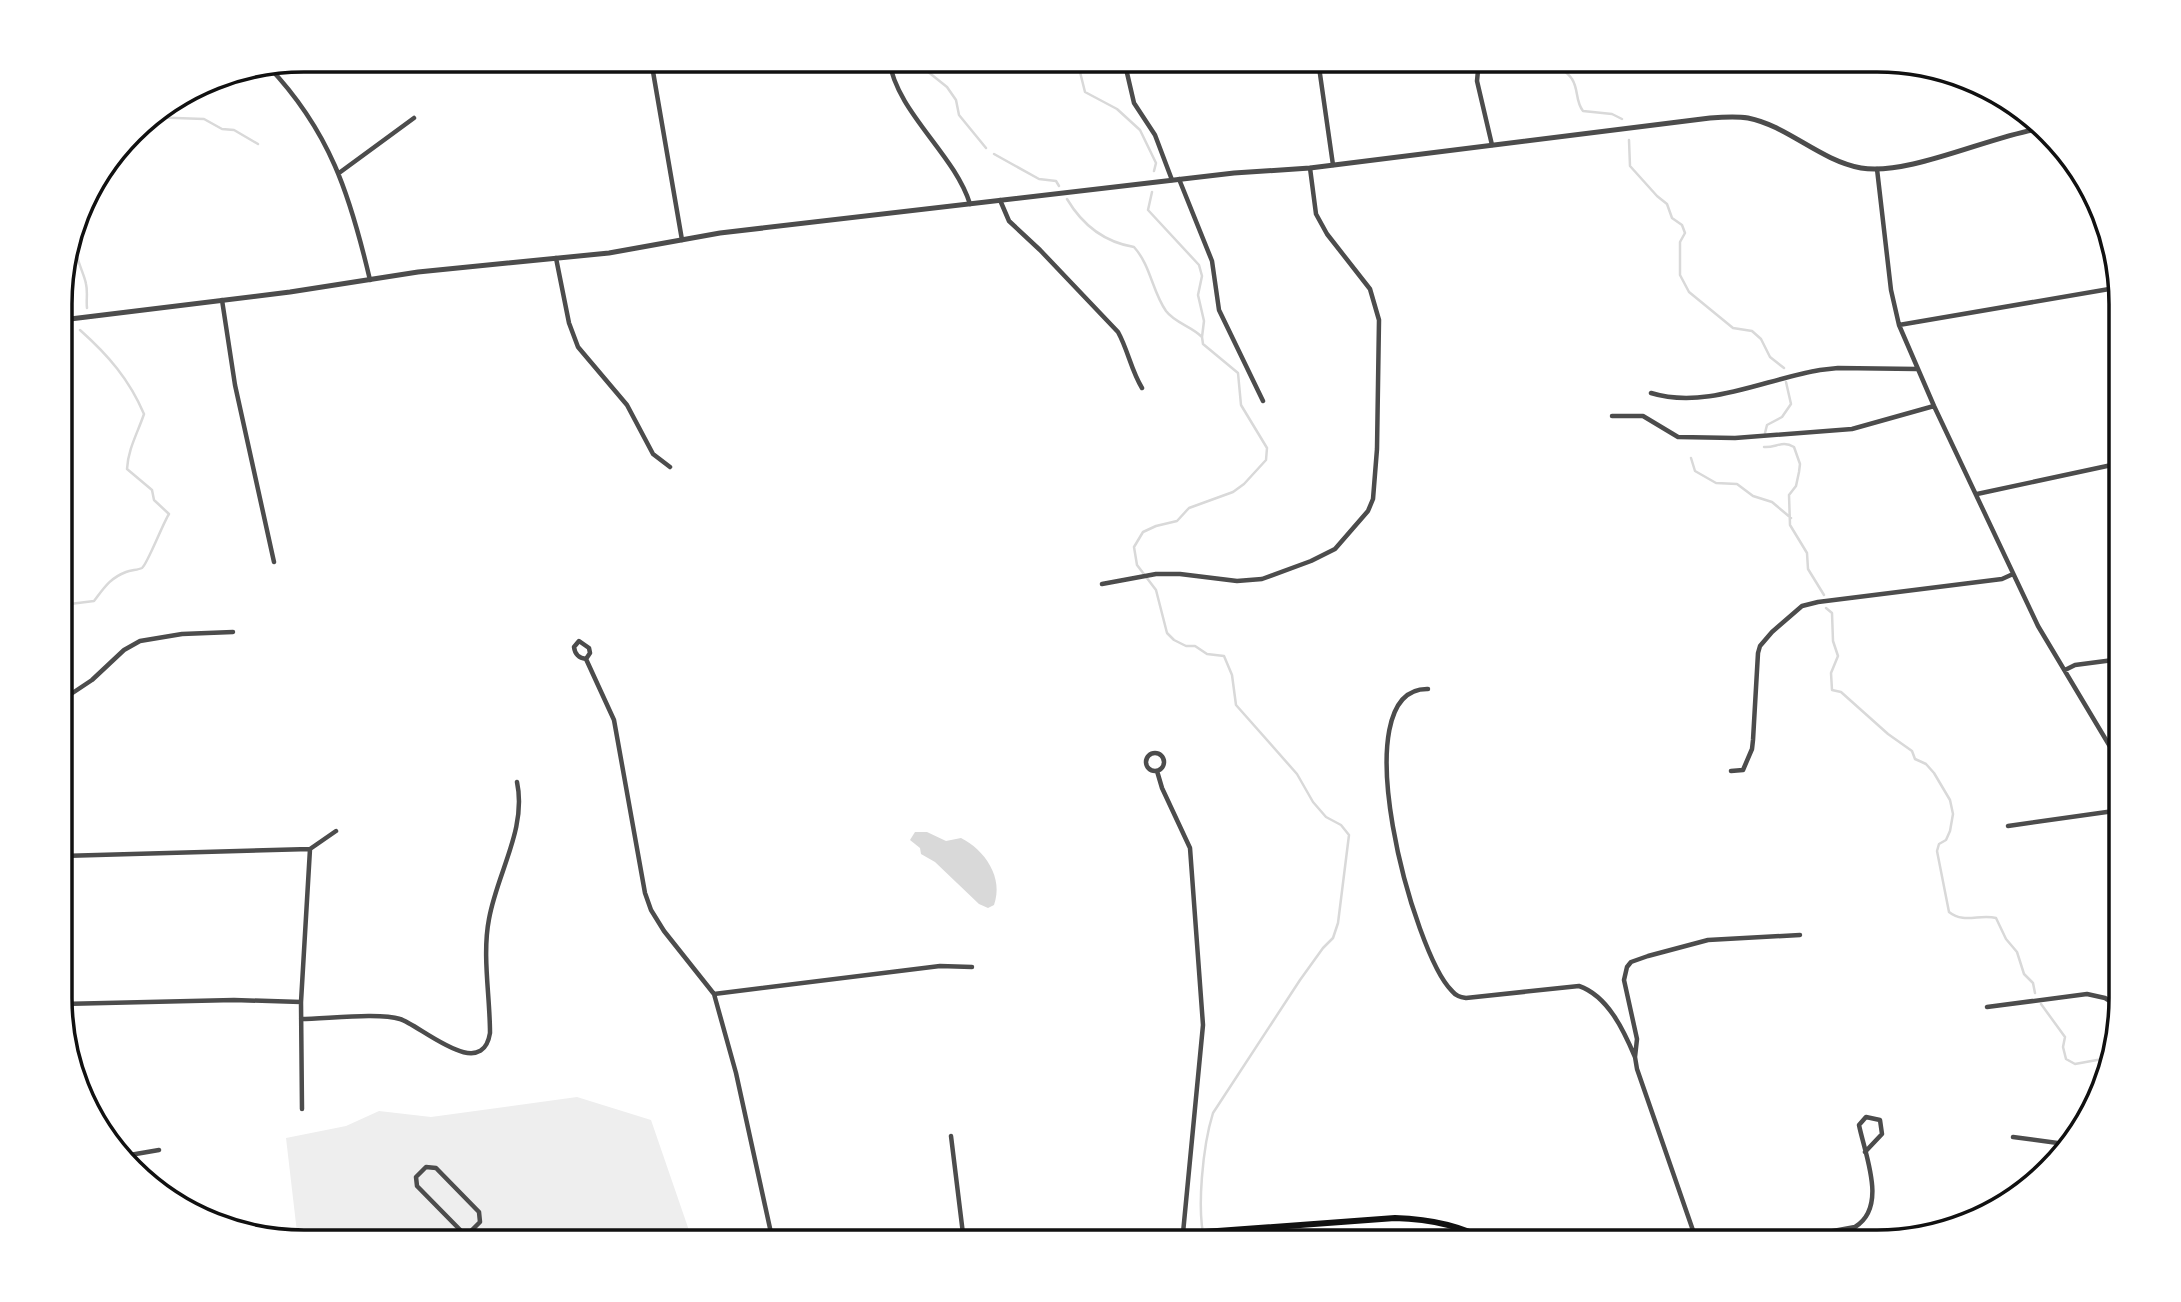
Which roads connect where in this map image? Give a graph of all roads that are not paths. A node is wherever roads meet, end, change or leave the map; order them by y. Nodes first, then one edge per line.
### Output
1 (654, 72) edge
2 (894, 72) edge
3 (1127, 72) edge
4 (1320, 72) edge
5 (1478, 72) edge
6 (276, 74) edge
7 (414, 118) dead end
8 (2031, 131) edge
9 (1492, 145) junction
10 (1333, 166) junction
11 (1310, 168) junction
12 (1877, 169) junction
13 (339, 173) junction
14 (1179, 179) junction
15 (1172, 180) junction
16 (1000, 200) junction
17 (970, 204) junction
18 (682, 241) junction
19 (556, 257) junction
20 (370, 280) junction
21 (2109, 289) edge
22 (222, 300) junction
23 (72, 319) edge
24 (1899, 325) junction
25 (1917, 369) junction
26 (1142, 388) dead end
27 (1651, 393) dead end
28 (1263, 401) dead end
29 (1934, 406) junction
30 (1612, 416) dead end
31 (2109, 466) edge
32 (670, 467) dead end
33 (1977, 494) junction
34 (274, 562) dead end
35 (2013, 574) junction
36 (1102, 584) dead end
37 (233, 632) dead end
38 (586, 659) dead end
39 (2109, 661) edge
40 (2064, 670) junction
41 (1428, 689) dead end
42 (72, 693) edge
43 (2109, 745) edge
44 (1157, 771) junction
45 (1731, 771) dead end
46 (517, 782) dead end
47 (2109, 812) edge
48 (2008, 826) dead end
49 (336, 831) dead end
50 (310, 849) junction
51 (72, 856) edge
52 (1800, 935) dead end
53 (972, 967) dead end
54 (714, 993) junction
55 (2109, 1000) edge
56 (301, 1002) junction
57 (72, 1004) edge
58 (1987, 1007) dead end
59 (301, 1019) junction
60 (1636, 1057) junction
61 (302, 1109) dead end
62 (951, 1136) dead end
63 (2013, 1137) dead end
64 (2058, 1143) edge
65 (159, 1150) dead end
66 (1865, 1152) junction
67 (133, 1155) edge
68 (460, 1230) edge
69 (472, 1230) edge
70 (770, 1230) edge
71 (963, 1230) edge
72 (1183, 1230) edge
73 (1245, 1230) edge
74 (1462, 1230) edge
75 (1693, 1230) edge
76 (1838, 1230) edge

1 - 18 street
2 - 17 street
3 - 15 street
4 - 10 street
5 - 9 street
6 - 13 street
7 - 13 street
8 - 12 street
9 - 10 street
9 - 12 street
10 - 11 street
11 - 14 street
11 - 36 street
12 - 24 street
13 - 20 street
14 - 15 street
14 - 28 street
15 - 16 street
16 - 17 street
16 - 26 street
17 - 18 street
18 - 19 street
19 - 20 street
19 - 32 street
20 - 22 street
21 - 24 street
22 - 23 street
22 - 34 street
24 - 25 street
25 - 27 street
25 - 29 street
29 - 30 street
29 - 33 street
31 - 33 street
33 - 35 street
35 - 40 street
35 - 45 street
37 - 42 street
38 - 54 street
39 - 40 street
40 - 43 street
41 - 60 street
44 - 44 street
44 - 72 street
46 - 59 street
47 - 48 street
49 - 50 street
50 - 51 street
50 - 56 street
52 - 60 street
53 - 54 street
54 - 70 street
55 - 58 street
56 - 57 street
56 - 59 street
59 - 61 street
60 - 75 street
62 - 71 street
63 - 64 street
65 - 67 street
66 - 66 street
66 - 76 street
68 - 69 street
73 - 74 main road

